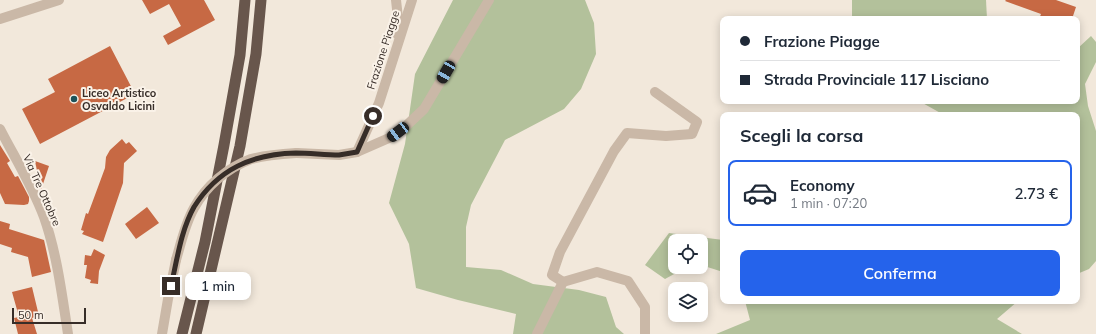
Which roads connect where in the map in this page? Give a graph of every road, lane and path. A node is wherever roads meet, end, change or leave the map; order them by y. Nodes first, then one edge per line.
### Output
1 (245, 0) edge
2 (261, 0) edge
3 (396, 0) edge
4 (412, 0) edge
5 (489, 0) edge
6 (52, 1) edge
7 (0, 19) edge
8 (392, 64) junction
9 (655, 92) dead end
10 (0, 129) edge
11 (357, 152) junction
12 (563, 282) junction
13 (68, 334) edge
14 (162, 334) edge
15 (182, 334) edge
16 (196, 334) edge
17 (537, 334) edge
18 (645, 334) edge

1 - 15 highway
2 - 16 highway
3 - 8 street
4 - 8 street, Frazione Piagge
5 - 11 street
6 - 7 street
8 - 11 street, Frazione Piagge
9 - 12 street
10 - 13 street, Via Tre Ottobre
11 - 14 street, bridge
12 - 17 street
12 - 18 street

